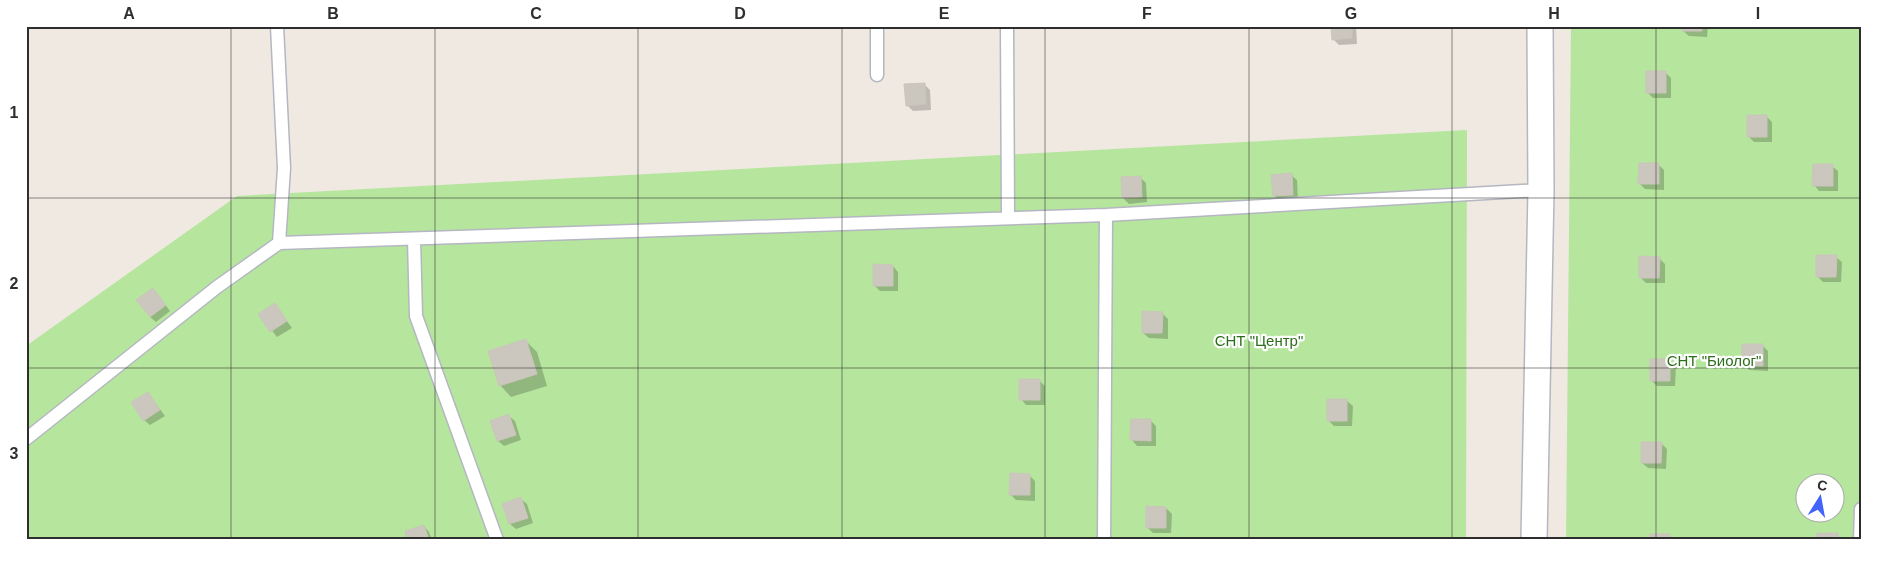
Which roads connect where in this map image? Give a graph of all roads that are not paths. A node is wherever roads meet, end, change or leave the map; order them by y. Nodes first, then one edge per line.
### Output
1 (277, 26) edge
2 (877, 26) edge
3 (1008, 26) edge
4 (1540, 26) edge
5 (877, 75) dead end
6 (1541, 190) junction
7 (1106, 215) junction
8 (1008, 218) junction
9 (414, 240) junction
10 (279, 243) junction
11 (26, 439) edge
12 (1861, 508) edge
13 (497, 540) edge
14 (1104, 540) edge
15 (1534, 540) edge
16 (1860, 540) edge

1 - 10 lane
2 - 5 lane
3 - 8 lane
4 - 6 street
6 - 7 lane
6 - 15 street
7 - 8 lane
7 - 14 lane
8 - 9 lane
9 - 10 lane
9 - 13 lane
10 - 11 lane
12 - 16 lane

